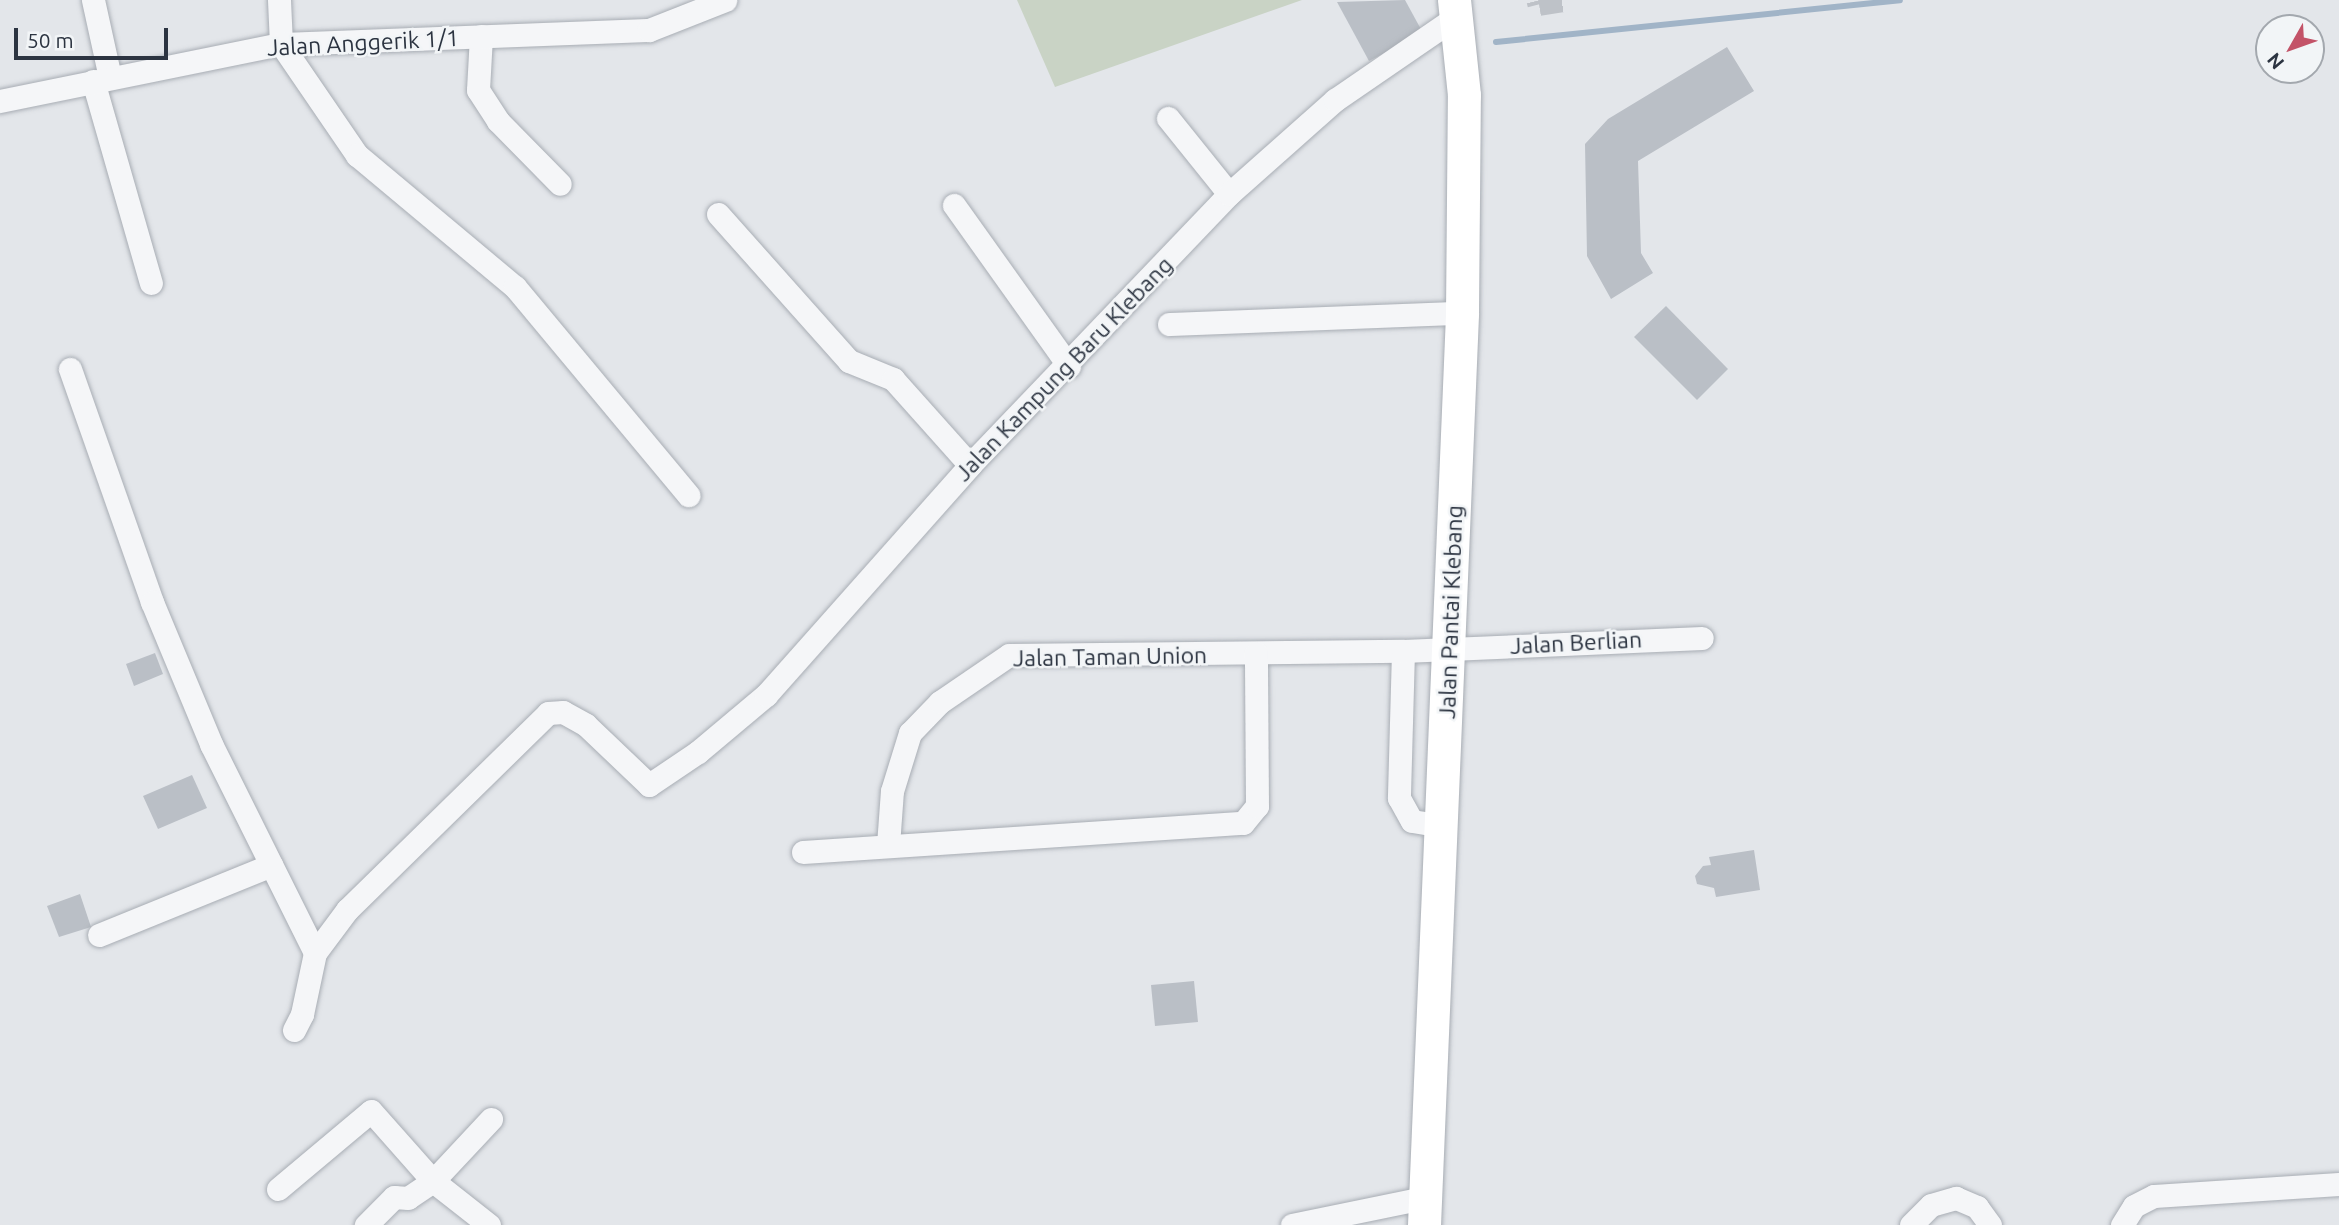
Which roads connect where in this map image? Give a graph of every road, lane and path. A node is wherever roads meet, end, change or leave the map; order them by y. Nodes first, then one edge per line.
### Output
1 (93, 0) edge
2 (279, 0) edge
3 (725, 0) edge
4 (1456, 8) edge
5 (481, 36) junction
6 (281, 44) junction
7 (102, 79) junction
8 (0, 101) edge
9 (1168, 118) dead end
10 (560, 184) dead end
11 (1229, 194) junction
12 (954, 205) dead end
13 (718, 214) dead end
14 (150, 283) dead end
15 (1462, 313) junction
16 (1169, 324) dead end
17 (1069, 366) junction
18 (70, 369) dead end
19 (971, 465) junction
20 (688, 495) dead end
21 (1702, 638) dead end
22 (1450, 649) junction
23 (1403, 651) junction
24 (1256, 653) junction
25 (1443, 826) junction
26 (888, 845) junction
27 (803, 852) dead end
28 (271, 865) junction
29 (99, 935) dead end
30 (315, 953) junction
31 (293, 1030) dead end
32 (491, 1119) dead end
33 (433, 1181) junction
34 (2339, 1184) edge
35 (278, 1189) dead end
36 (1424, 1211) edge
37 (1383, 1216) edge
38 (366, 1225) edge
39 (489, 1225) edge
40 (1292, 1225) edge
41 (1911, 1225) edge
42 (1990, 1225) edge
43 (2122, 1225) edge

1 - 7 street
2 - 6 street
3 - 5 street, Jalan Anggerik 1/1
4 - 11 street, Jalan Kampung Baru Klebang
4 - 15 highway, Jalan Pantai Klebang
5 - 6 street, Jalan Anggerik 1/1
5 - 10 street
6 - 7 street, Jalan Anggerik 1/1
6 - 20 street
7 - 8 street, Jalan Anggerik 1/1
7 - 14 street
9 - 11 street
11 - 17 street, Jalan Kampung Baru Klebang
12 - 17 street
13 - 19 street
15 - 16 street
15 - 22 highway, Jalan Pantai Klebang
17 - 19 street, Jalan Kampung Baru Klebang
18 - 28 street
19 - 30 street, Jalan Kampung Baru Klebang
21 - 22 street, Jalan Berlian
22 - 23 street, Jalan Taman Union
22 - 25 highway, Jalan Pantai Klebang
23 - 24 street, Jalan Taman Union
23 - 25 street
24 - 26 street, Jalan Taman Union
24 - 26 street
25 - 36 highway, Jalan Pantai Klebang
26 - 27 street
28 - 29 street
28 - 30 street
30 - 31 street
32 - 33 street
33 - 35 street
33 - 38 street
33 - 39 street
34 - 43 street
36 - 37 street
37 - 40 street
41 - 42 street

